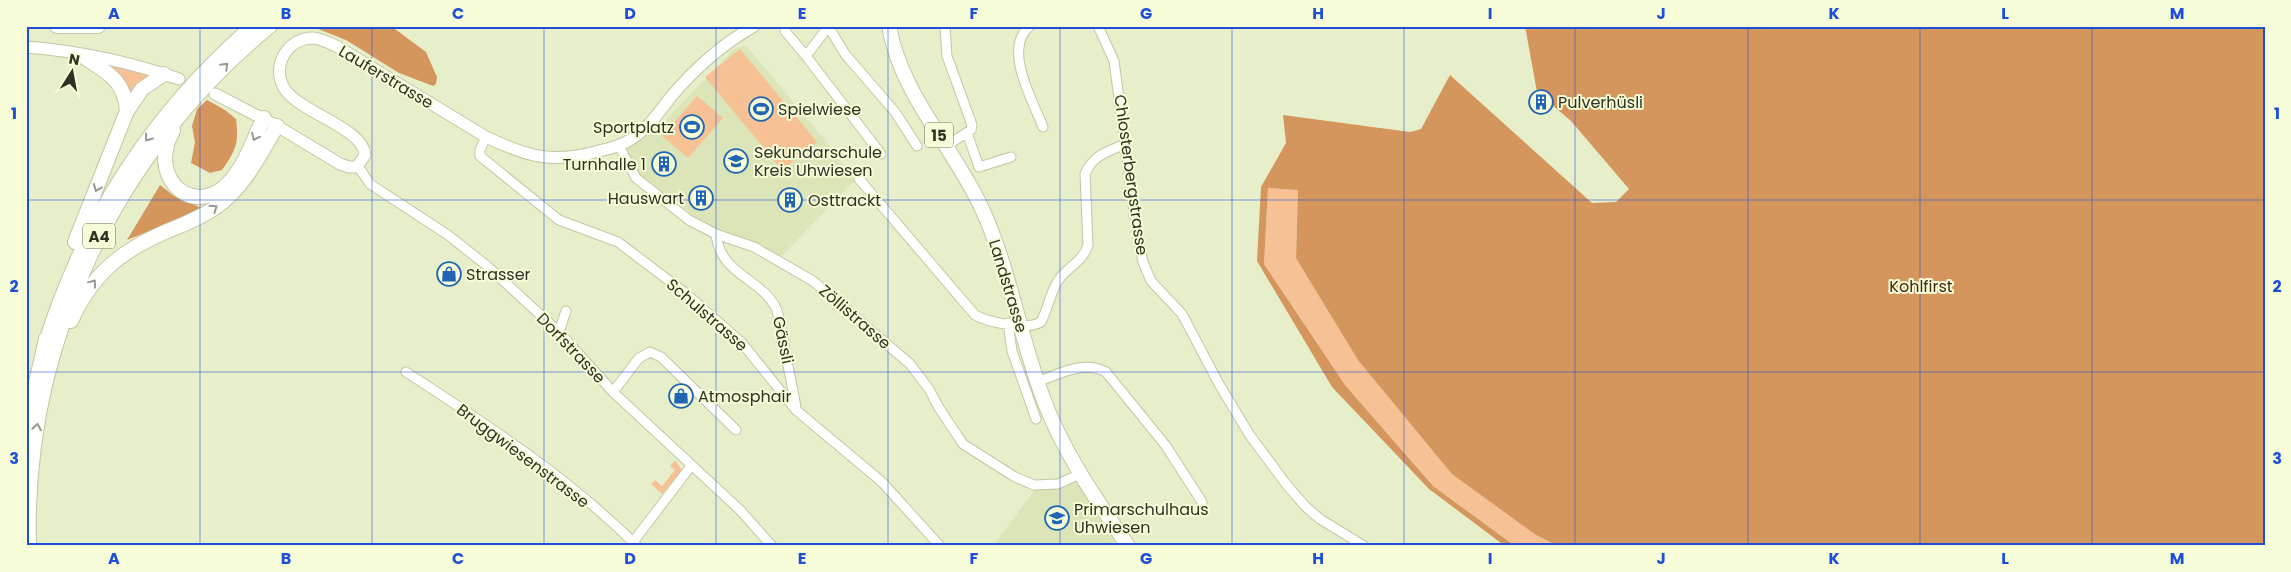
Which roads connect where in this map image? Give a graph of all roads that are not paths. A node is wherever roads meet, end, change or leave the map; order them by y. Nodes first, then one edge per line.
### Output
1 (57, 26) edge
2 (96, 26) edge
3 (253, 26) edge
4 (270, 26) edge
5 (754, 26) edge
6 (828, 26) edge
7 (889, 26) edge
8 (945, 26) edge
9 (1030, 26) edge
10 (1098, 26) edge
11 (785, 31) dead end
12 (26, 46) edge
13 (26, 54) edge
14 (82, 56) junction
15 (806, 56) junction
16 (164, 74) junction
17 (179, 80) dead end
18 (215, 94) dead end
19 (192, 101) junction
20 (127, 111) junction
21 (264, 118) junction
22 (277, 126) junction
23 (1043, 127) dead end
24 (967, 133) junction
25 (486, 137) junction
26 (1125, 144) junction
27 (618, 146) junction
28 (917, 146) dead end
29 (946, 146) junction
30 (881, 154) dead end
31 (1011, 157) dead end
32 (358, 166) junction
33 (858, 179) dead end
34 (716, 234) junction
35 (566, 311) dead end
36 (1014, 324) junction
37 (559, 332) junction
38 (44, 348) junction
39 (406, 372) dead end
40 (1037, 382) junction
41 (44, 391) junction
42 (613, 392) junction
43 (796, 410) junction
44 (1036, 419) dead end
45 (26, 426) edge
46 (736, 430) dead end
47 (691, 466) junction
48 (1080, 474) junction
49 (1202, 502) dead end
50 (635, 544) edge
51 (29, 546) edge
52 (772, 546) edge
53 (940, 546) edge
54 (1128, 546) edge
55 (1364, 546) edge

1 - 2 main road
3 -> 38 main road, A4
19 -> 4 main road, A4
5 - 27 street, Lauferstrasse
6 - 15 street
6 - 28 street
7 - 29 main road, Landstrasse / 15
8 - 24 street
9 - 23 street
10 - 26 street, Chlosterbergstrasse
11 - 15 street
12 - 14 street
13 - 14 street
14 - 16 street
14 - 20 main road
15 - 30 street
16 - 17 street
16 - 20 main road
18 - 21 street
21 -> 19 main road, A4
19 - 41 main road, A4
20 -> 38 main road
21 - 22 street
22 - 32 street
41 -> 22 main road
24 - 29 street
24 - 31 street
25 - 27 street, Lauferstrasse
25 - 32 street, Lauferstrasse
25 - 43 street, Schulstrasse
26 - 36 street
26 - 55 street, Chlosterbergstrasse
27 - 34 street, Zöllistrasse
29 - 36 main road, Landstrasse / 15
32 - 37 street, Dorfstrasse
33 - 36 street
34 - 43 street, Gässli
34 - 48 street, Zöllistrasse
35 - 37 street
36 - 40 main road, Landstrasse / 15
36 - 44 street
37 - 42 street, Dorfstrasse
38 - 45 main road, A4
39 - 50 street, Bruggwiesenstrasse
40 - 48 main road, Landstrasse / 15
40 - 49 street
51 -> 41 main road, A4
42 - 46 street
42 - 47 street, Dorfstrasse
43 - 53 street, Schulstrasse
47 - 50 street
47 - 52 street, Dorfstrasse
48 - 54 main road, Landstrasse / 15

